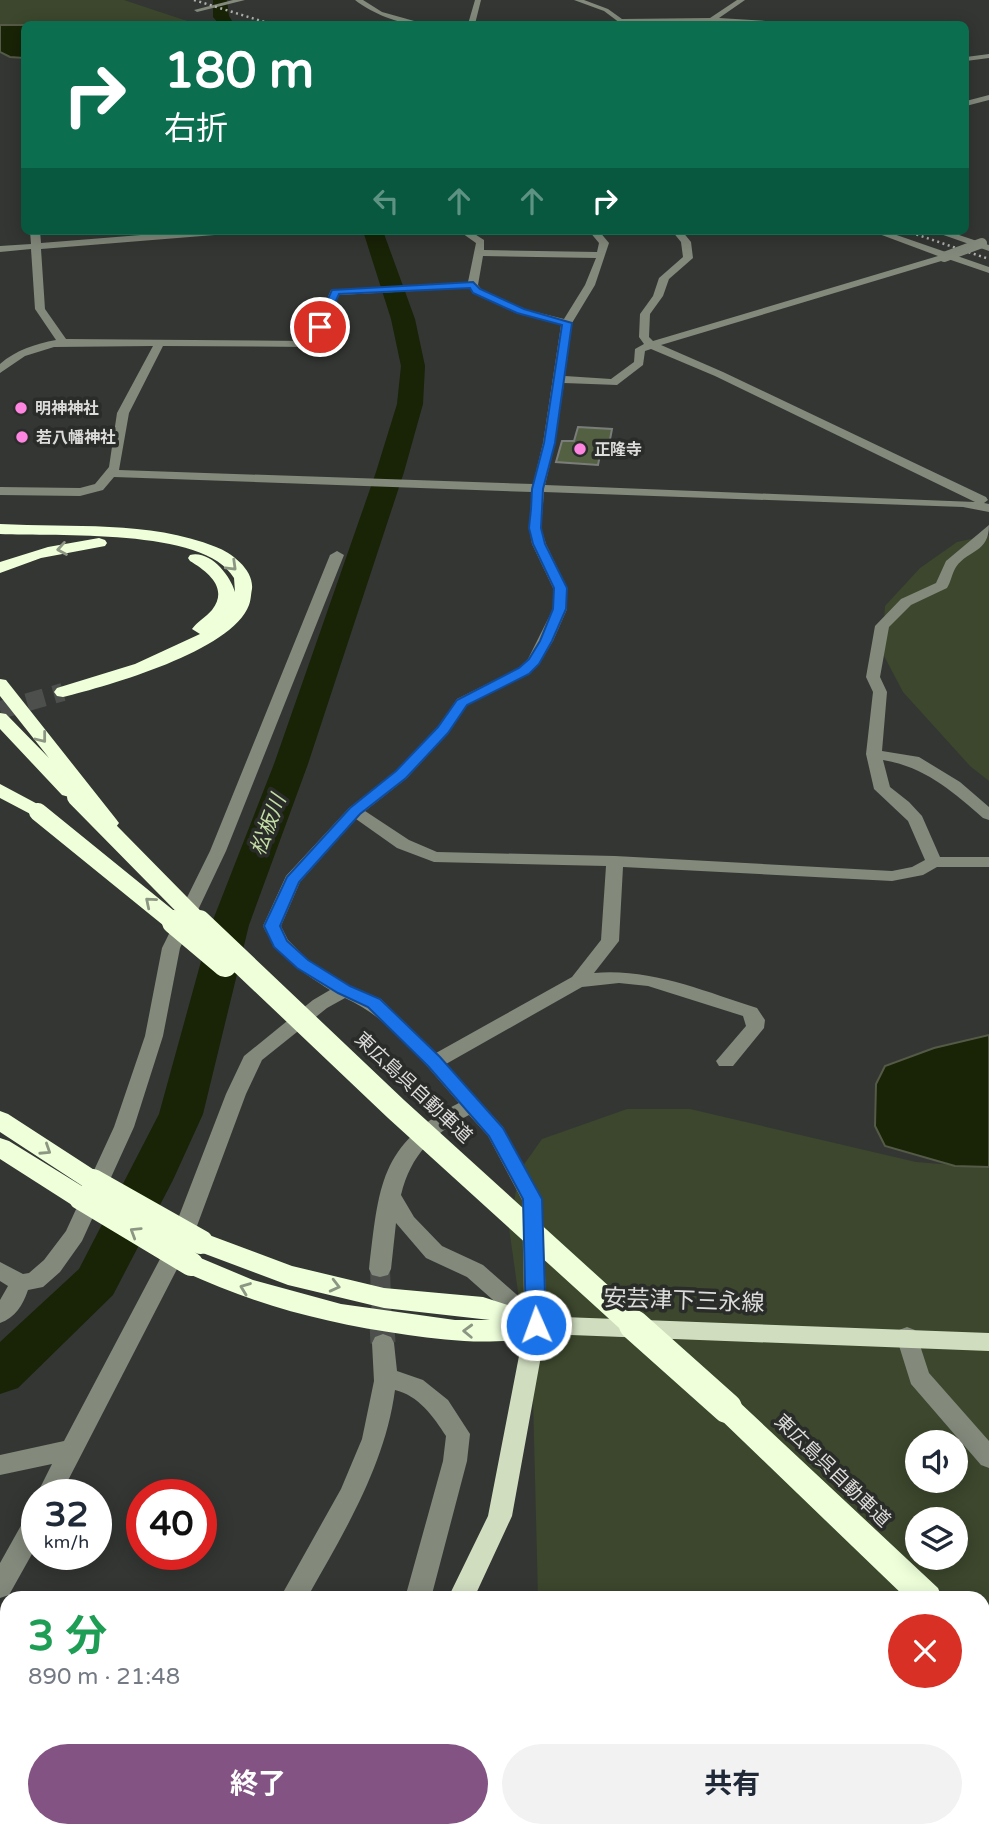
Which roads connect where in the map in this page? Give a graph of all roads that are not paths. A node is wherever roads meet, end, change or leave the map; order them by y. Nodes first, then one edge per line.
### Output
1 (242, 0) edge
2 (358, 0) edge
3 (478, 0) edge
4 (577, 0) edge
5 (742, 0) edge
6 (197, 10) dead end
7 (712, 20) junction
8 (410, 21) edge
9 (472, 21) edge
10 (618, 21) edge
11 (702, 21) edge
12 (736, 21) edge
13 (989, 57) edge
14 (969, 59) edge
15 (989, 97) edge
16 (969, 103) edge
17 (989, 233) edge
18 (35, 235) edge
19 (176, 235) edge
20 (470, 235) edge
21 (597, 235) edge
22 (680, 235) edge
23 (887, 235) edge
24 (949, 235) edge
25 (964, 240) junction
26 (987, 244) edge
27 (36, 246) junction
28 (0, 249) edge
29 (480, 253) junction
30 (940, 254) junction
31 (602, 256) junction
32 (959, 260) junction
33 (989, 270) edge
34 (866, 280) junction
35 (473, 285) junction
36 (567, 323) junction
37 (63, 342) junction
38 (160, 342) junction
39 (651, 345) junction
40 (0, 370) edge
41 (560, 379) junction
42 (112, 473) junction
43 (538, 489) junction
44 (0, 491) edge
45 (989, 503) edge
46 (989, 508) edge
47 (0, 529) edge
48 (989, 529) edge
49 (337, 555) dead end
50 (0, 568) edge
51 (0, 684) edge
52 (0, 718) edge
53 (874, 754) junction
54 (0, 790) edge
55 (81, 795) junction
56 (355, 811) junction
57 (989, 815) edge
58 (615, 861) junction
59 (934, 862) junction
60 (989, 862) edge
61 (578, 981) junction
62 (344, 989) junction
63 (726, 1061) dead end
64 (434, 1062) junction
65 (371, 1088) junction
66 (470, 1106) junction
67 (0, 1120) edge
68 (0, 1147) edge
69 (87, 1189) junction
70 (391, 1197) junction
71 (380, 1269) tunnel mouth
72 (0, 1270) edge
73 (20, 1283) junction
74 (0, 1314) edge
75 (536, 1325) junction
76 (907, 1336) junction
77 (989, 1342) edge
78 (383, 1343) tunnel mouth
79 (385, 1380) junction
80 (70, 1450) junction
81 (989, 1458) edge
82 (0, 1465) edge
83 (56, 1479) edge
84 (21, 1550) edge
85 (0, 1587) edge
86 (297, 1591) edge
87 (420, 1591) edge
88 (464, 1591) edge
89 (920, 1591) edge

1 - 6 street
2 - 8 street
3 - 9 street
4 - 10 street
5 - 7 street
7 - 11 street
7 - 12 street
13 - 14 street
15 - 16 street
17 - 25 street
18 - 27 street
19 - 27 street
20 - 29 street
21 - 31 street
22 - 39 street
23 - 30 street
24 - 25 street
25 - 26 street
26 - 30 street, bridge
27 - 28 street
27 - 37 street
29 - 31 street
29 - 35 street
30 - 32 street
30 - 34 street
31 - 36 street
32 - 33 street
32 - 34 street
34 - 39 street
35 - 36 street
35 - 38 street
36 - 41 street
37 - 38 street
37 - 40 street
38 - 42 street
39 - 41 street
39 - 45 street
41 - 43 street
42 - 43 street
42 - 44 street
43 - 46 street
43 - 56 street
47 -> 50 highway
48 - 53 street
49 - 73 street
51 -> 55 highway
52 - 55 highway, 東広島呉自動車道
53 - 57 street
53 - 59 street
65 -> 54 highway, bridge
55 - 65 highway, 東広島呉自動車道, bridge
56 - 58 street
56 - 62 street
58 - 59 street
58 - 61 street
59 - 60 street
61 - 63 street
61 - 64 street
62 - 64 street
62 - 80 street
64 - 66 street
65 - 89 highway, 東広島呉自動車道, bridge
66 - 70 street
66 - 75 street
67 -> 69 highway
68 - 69 highway
69 - 75 highway, bridge
70 - 71 street
70 - 75 street
72 - 73 street
73 - 74 street
75 - 76 main road, 安芸津下三永線
75 - 88 main road
76 - 77 main road, 安芸津下三永線
76 - 81 street
78 - 79 street
79 - 86 street
79 - 87 street
80 - 82 street
80 - 83 street
84 - 85 street

